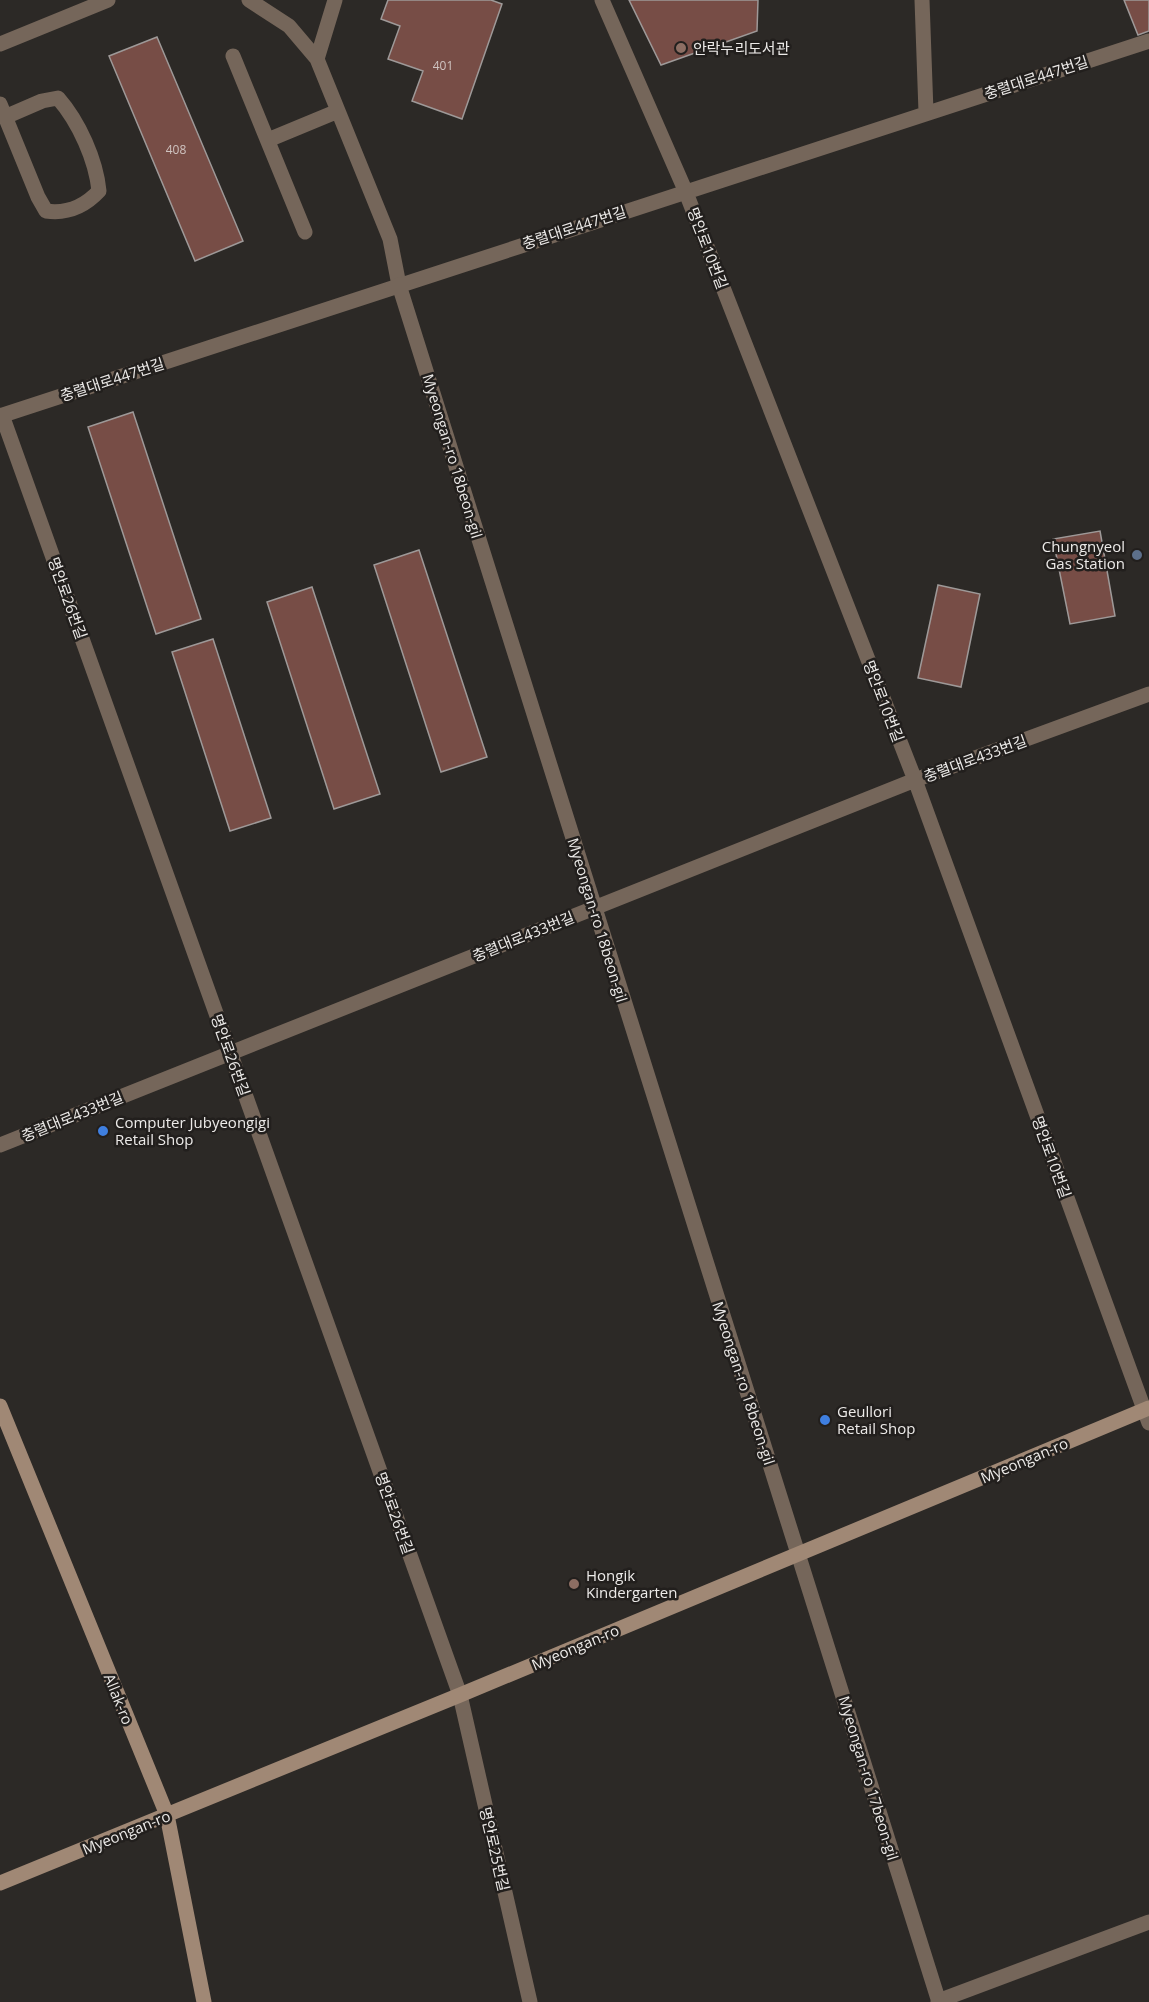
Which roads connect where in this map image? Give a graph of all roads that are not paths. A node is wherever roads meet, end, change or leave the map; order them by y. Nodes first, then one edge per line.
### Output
1 (108, 0) edge
2 (249, 0) edge
3 (335, 0) edge
4 (602, 0) edge
5 (922, 0) edge
6 (1149, 40) edge
7 (0, 44) edge
8 (234, 56) dead end
9 (317, 59) junction
10 (3, 111) edge
11 (339, 111) junction
12 (926, 112) junction
13 (268, 140) junction
14 (686, 190) junction
15 (305, 232) dead end
16 (399, 285) junction
17 (1, 416) edge
18 (1149, 694) edge
19 (915, 780) junction
20 (594, 908) junction
21 (231, 1053) junction
22 (0, 1145) edge
23 (0, 1406) edge
24 (1147, 1413) edge
25 (798, 1554) junction
26 (460, 1695) junction
27 (167, 1815) junction
28 (0, 1883) edge
29 (1149, 1922) edge
30 (938, 2001) edge
31 (204, 2002) edge
32 (530, 2002) edge

1 - 7 street
2 - 9 street, Myeongan-ro 18beon-gil
3 - 9 street
4 - 14 street, 명안로10번길
5 - 12 street
6 - 12 street, 충렬대로447번길
8 - 13 street
9 - 11 street, Myeongan-ro 18beon-gil
10 - 10 street
11 - 13 street
11 - 16 street, Myeongan-ro 18beon-gil
12 - 14 street, 충렬대로447번길
13 - 15 street
14 - 16 street, 충렬대로447번길
14 - 19 street, 명안로10번길
16 - 17 street, 충렬대로447번길
16 - 20 street, Myeongan-ro 18beon-gil
17 - 21 street, 명안로26번길
18 - 19 street, 충렬대로433번길
19 - 20 street, 충렬대로433번길
19 - 24 street, 명안로10번길
20 - 21 street, 충렬대로433번길
20 - 25 street, Myeongan-ro 18beon-gil
21 - 22 street, 충렬대로433번길
21 - 26 street, 명안로26번길
23 - 27 main road, Allak-ro
24 - 25 main road, Myeongan-ro
25 - 26 main road, Myeongan-ro
25 - 30 street, Myeongan-ro 17beon-gil
26 - 27 main road, Myeongan-ro
26 - 32 street, 명안로25번길
27 - 28 main road, Myeongan-ro
27 - 31 main road, Allak-ro
29 - 30 street

